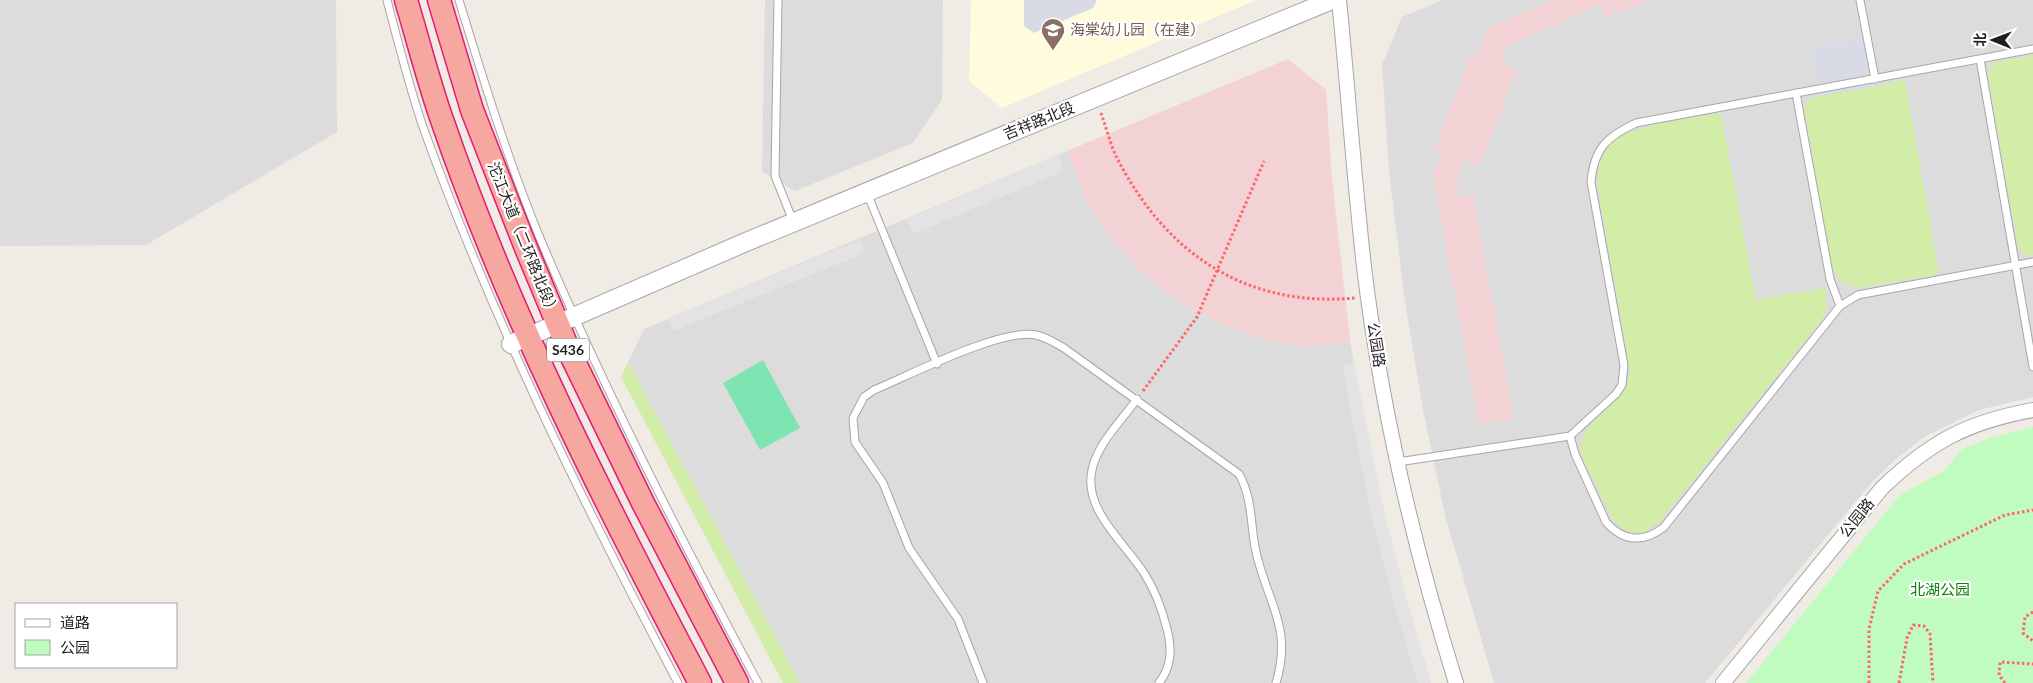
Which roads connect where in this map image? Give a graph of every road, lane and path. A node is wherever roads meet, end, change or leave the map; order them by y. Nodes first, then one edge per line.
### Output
1 (387, 0) edge
2 (406, 0) edge
3 (439, 0) edge
4 (459, 0) edge
5 (778, 0) edge
6 (1331, 0) edge
7 (1339, 0) edge
8 (1860, 0) edge
9 (2033, 49) edge
10 (1980, 59) junction
11 (1875, 79) junction
12 (1796, 93) junction
13 (1095, 98) junction
14 (1264, 161) dead end
15 (867, 192) junction
16 (794, 222) junction
17 (2033, 262) edge
18 (2015, 265) junction
19 (1217, 270) junction
20 (1359, 297) dead end
21 (1840, 306) junction
22 (566, 320) junction
23 (520, 340) junction
24 (937, 364) junction
25 (2033, 367) edge
26 (1137, 399) junction
27 (2033, 410) edge
28 (1570, 436) junction
29 (1398, 462) junction
30 (2033, 510) edge
31 (2033, 612) edge
32 (2033, 641) edge
33 (2033, 664) edge
34 (678, 683) edge
35 (700, 683) edge
36 (737, 683) edge
37 (758, 683) edge
38 (983, 683) edge
39 (1159, 683) edge
40 (1276, 683) edge
41 (1456, 683) edge
42 (1723, 683) edge
43 (1869, 683) edge
44 (1899, 683) edge
45 (1933, 683) edge
46 (2005, 683) edge

1 - 23 lane
2 - 23 highway, 沱江大道（二环路北段） / S436
3 - 22 highway, 沱江大道（二环路北段） / S436
4 - 22 lane
5 - 16 lane
6 - 13 street, 吉祥路北段
7 - 29 street, 公园路
8 - 11 lane
9 - 10 lane
10 - 11 lane
10 - 18 lane
11 - 12 lane
12 - 21 lane
12 - 28 lane
13 - 15 street, 吉祥路北段
13 - 19 path
14 - 19 path
15 - 16 street, 吉祥路北段
15 - 24 lane
16 - 22 street, 吉祥路北段
17 - 18 lane
18 - 21 lane
18 - 25 lane
19 - 20 path
19 - 26 path
21 - 28 lane
22 - 23 street, 吉祥路北段
22 - 36 highway, 沱江大道（二环路北段） / S436
22 - 37 lane
23 - 34 lane
23 - 35 highway, 沱江大道（二环路北段） / S436
24 - 26 lane
24 - 38 lane
26 - 39 lane
26 - 40 lane
27 - 42 street, 公园路
28 - 29 lane
29 - 41 street, 公园路
30 - 43 path
31 - 32 path
33 - 46 path
44 - 45 path

